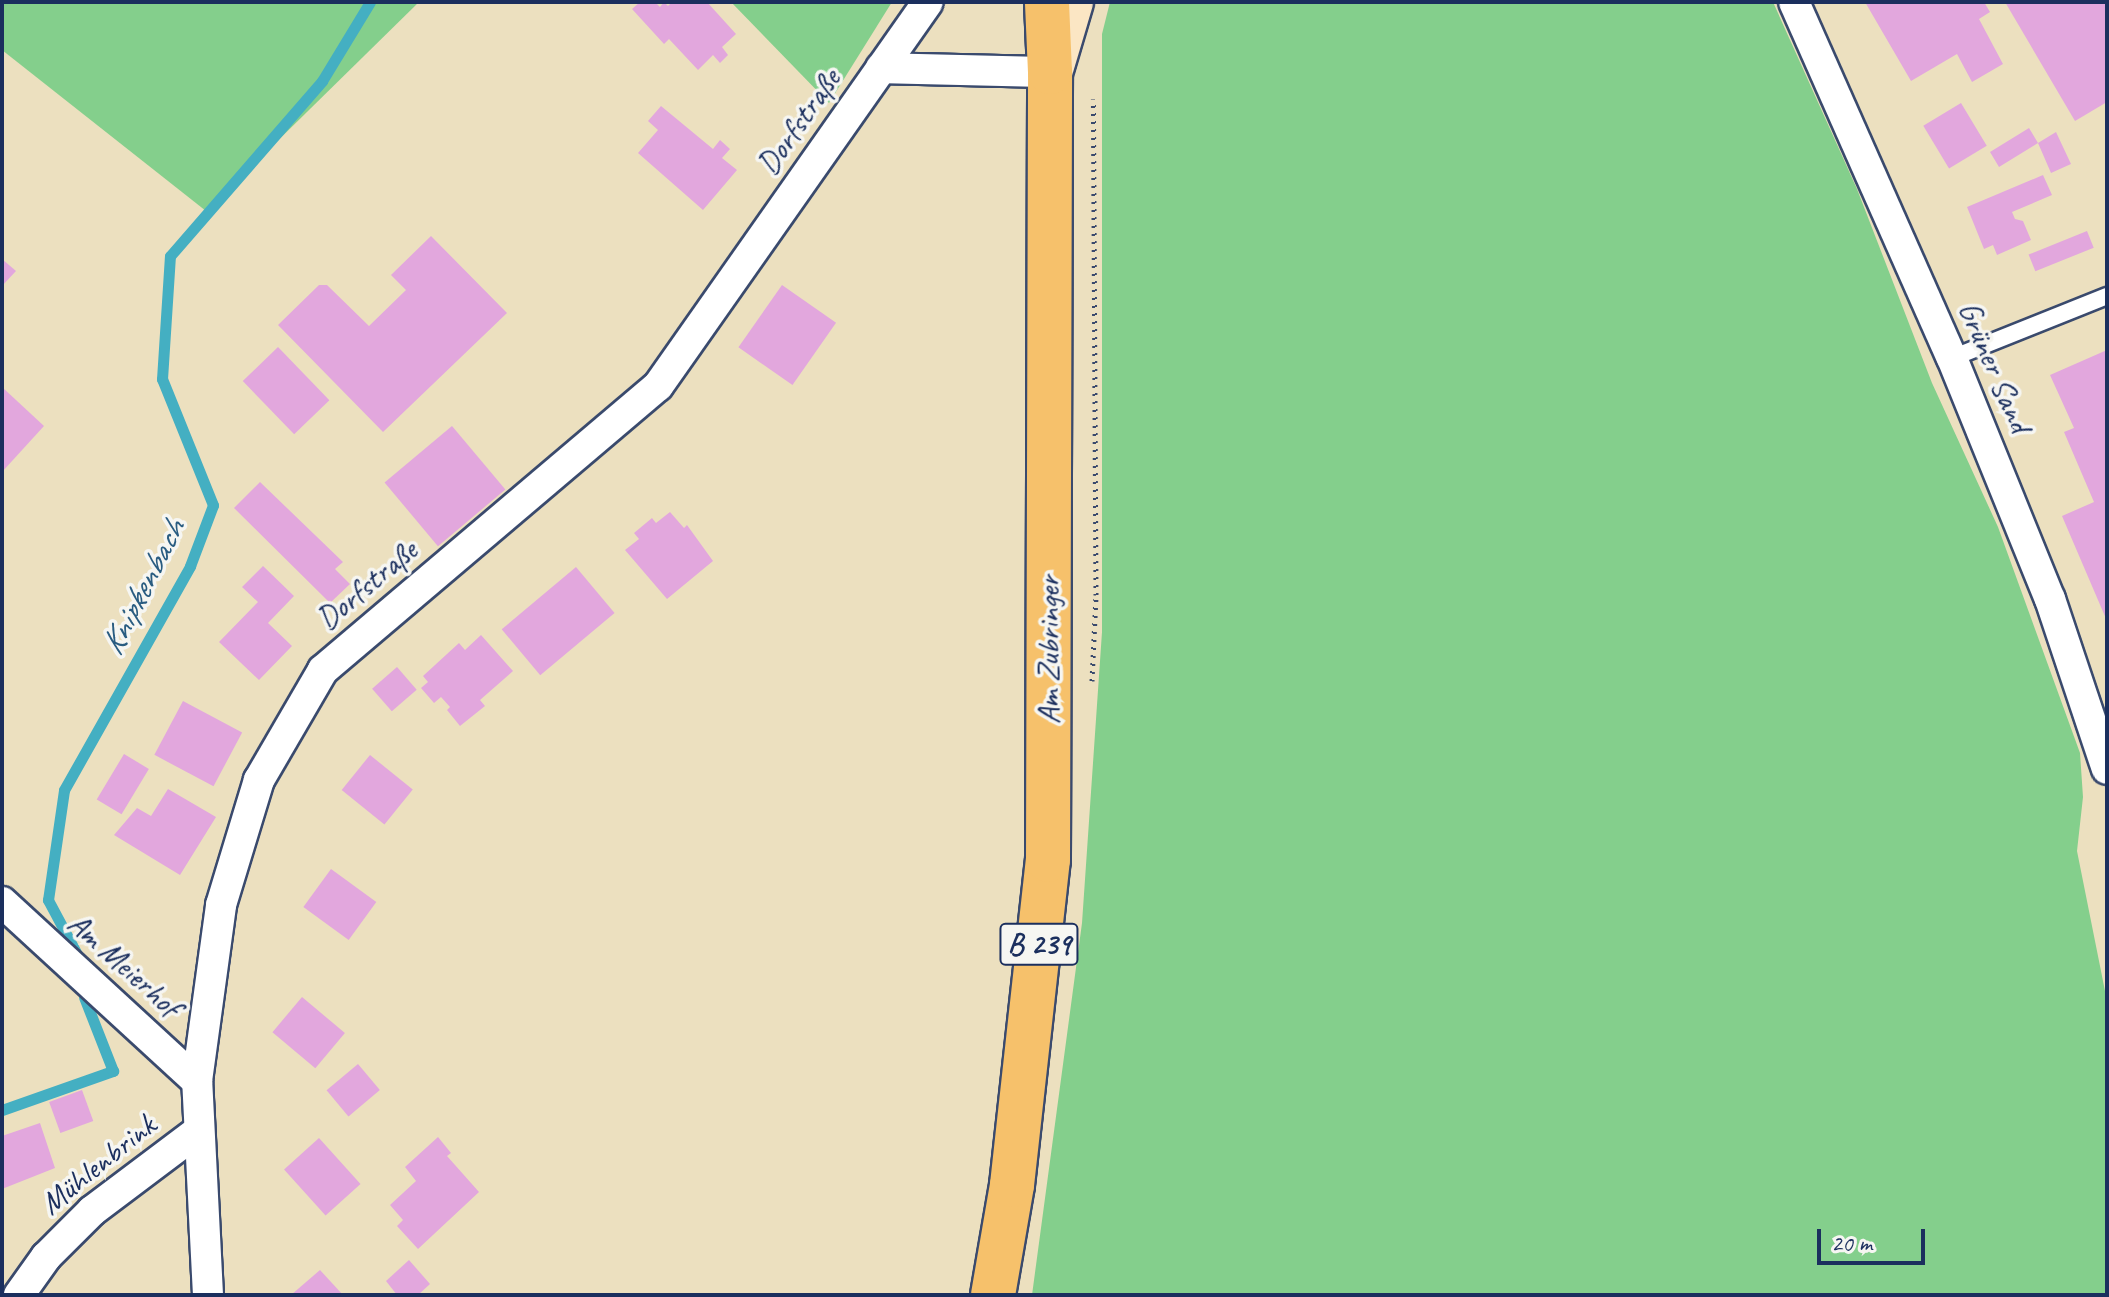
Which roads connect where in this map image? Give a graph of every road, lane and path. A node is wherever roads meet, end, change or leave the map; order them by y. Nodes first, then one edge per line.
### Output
1 (928, 2) edge
2 (1047, 2) edge
3 (1071, 2) edge
4 (1794, 2) edge
5 (881, 68) junction
6 (1050, 72) junction
7 (2107, 296) edge
8 (1952, 358) junction
9 (2107, 769) edge
10 (2, 902) edge
11 (197, 1081) junction
12 (197, 1132) junction
13 (19, 1295) edge
14 (208, 1295) edge
15 (993, 1295) edge

1 - 5 street, Dorfstraße
2 - 6 main road, Am Zubringer / B 239
3 - 6 main road
4 - 8 street, Grüner Sand
5 - 6 street, Dorfstraße
5 - 11 street, Dorfstraße
6 - 15 main road, Am Zubringer / B 239
7 - 8 lane
8 - 9 street, Grüner Sand
10 - 11 street, Am Meierhof
11 - 12 street, Dorfstraße
12 - 13 street, Mühlenbrink
12 - 14 street, Dorfstraße

